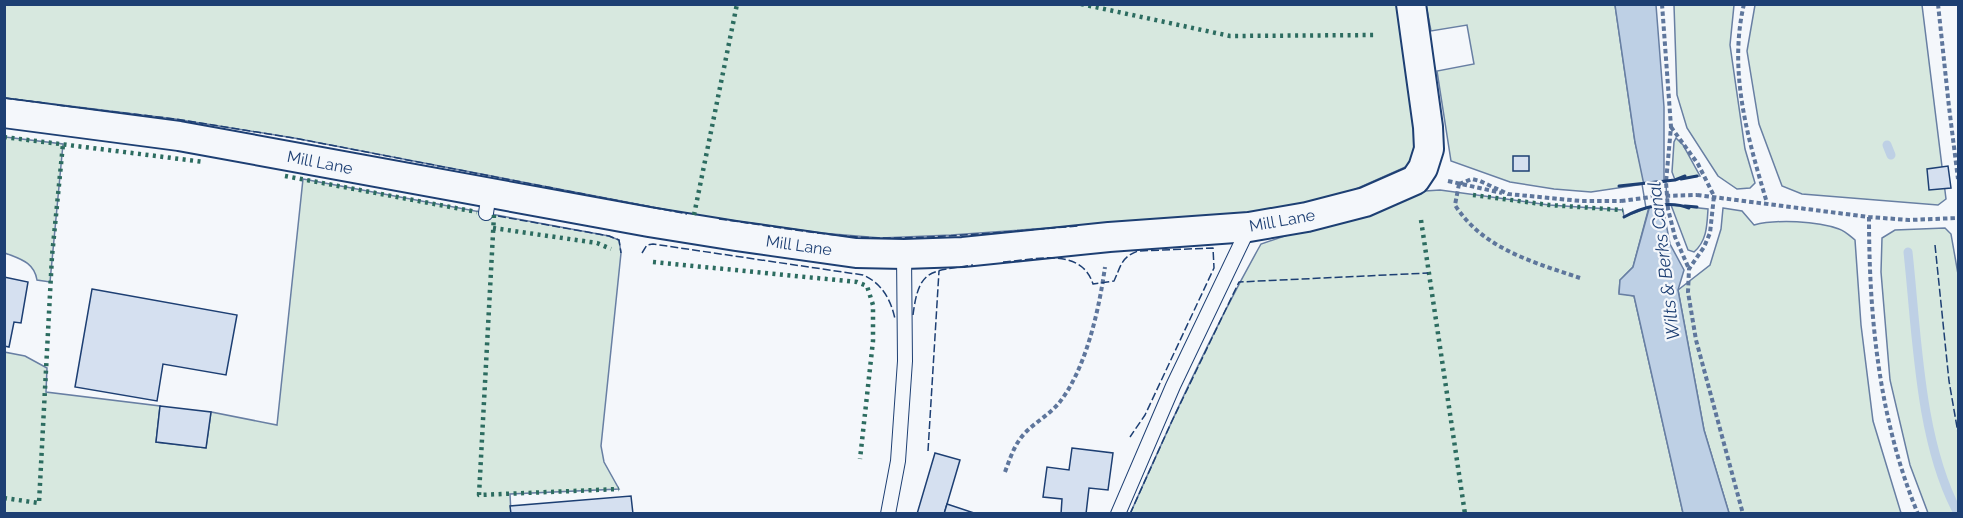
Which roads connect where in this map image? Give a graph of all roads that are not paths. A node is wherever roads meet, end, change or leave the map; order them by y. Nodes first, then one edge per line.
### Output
1 (1411, 4) edge
2 (4, 113) edge
3 (1249, 227) junction
4 (904, 254) junction
5 (888, 513) edge
6 (1118, 513) edge

1 - 3 street, Mill Lane
2 - 4 street, Mill Lane
3 - 4 street, Mill Lane
3 - 6 lane
4 - 5 lane

